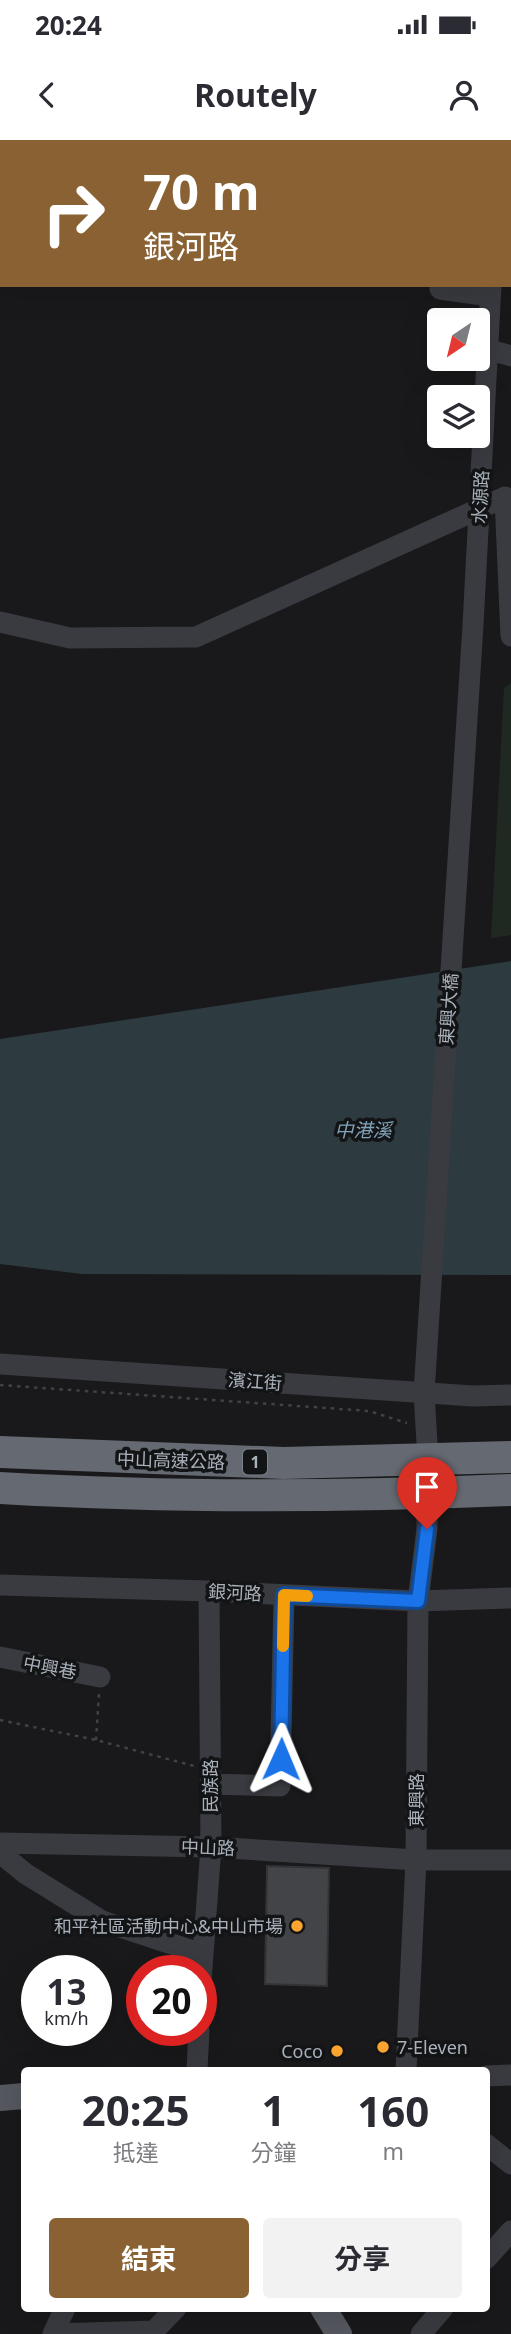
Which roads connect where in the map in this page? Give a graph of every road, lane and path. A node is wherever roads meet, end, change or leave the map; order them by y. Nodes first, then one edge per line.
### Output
1 (440, 289) dead end
2 (491, 290) edge
3 (490, 308) edge
4 (490, 350) edge
5 (511, 356) edge
6 (486, 371) edge
7 (479, 508) junction
8 (0, 622) edge
9 (473, 625) joint
10 (511, 636) edge
11 (0, 1364) edge
12 (0, 1385) edge
13 (424, 1393) junction
14 (511, 1395) edge
15 (427, 1434) joint
16 (0, 1452) edge
17 (511, 1457) edge
18 (0, 1488) edge
19 (511, 1490) edge
20 (427, 1529) tunnel mouth
21 (0, 1585) edge
22 (209, 1591) junction
23 (284, 1595) junction
24 (511, 1598) edge
25 (418, 1601) junction
26 (0, 1657) edge
27 (100, 1677) joint
28 (0, 1720) edge
29 (96, 1740) junction
30 (210, 1778) junction
31 (0, 1843) edge
32 (211, 1847) junction
33 (0, 1853) edge
34 (416, 1860) junction
35 (511, 1860) edge
36 (202, 1954) joint
37 (198, 2046) edge
38 (197, 2067) edge
39 (406, 2067) edge
40 (511, 2075) edge
41 (490, 2076) edge
42 (21, 2096) edge
43 (0, 2098) edge
44 (490, 2147) edge
45 (511, 2164) edge
46 (511, 2231) edge
47 (490, 2255) edge
48 (63, 2312) edge
49 (172, 2312) edge
50 (325, 2312) edge
51 (440, 2312) edge
52 (154, 2332) edge
53 (53, 2334) edge
54 (339, 2334) edge
55 (421, 2334) edge

1 - 2 street
2 - 3 street, 水源路
4 - 5 street
6 - 7 street, 水源路
7 - 8 street
7 - 9 street, 水源路
7 - 10 street
9 - 13 street, 東興大橋
11 - 13 street, 濱江街
12 - 15 path
13 - 14 street, 濱江街
13 - 15 street, 東興大橋
16 - 17 highway, 中山高速公路 / 1, bridge
18 - 19 highway, 中山高速公路 / 1, bridge
20 - 25 street, 東興路
21 - 22 street, 銀河路
22 - 23 street, 銀河路
22 - 30 street, 民族路
23 - 25 street, 銀河路
23 - 30 street
24 - 25 street, 銀河路
25 - 34 street, 東興路
26 - 27 street, 中興巷
27 - 29 path
28 - 29 path
29 - 30 path
30 - 32 street, 民族路
31 - 32 street, 中山路
32 - 34 street, 中山路
32 - 36 street, 民族路
33 - 36 street
34 - 35 street, 中山路
34 - 39 street, 東興路
37 - 38 street
40 - 41 street
42 - 43 main road
44 - 45 street
46 - 47 street
48 - 53 street
49 - 52 street
50 - 54 main road
51 - 55 street
52 - 53 street

